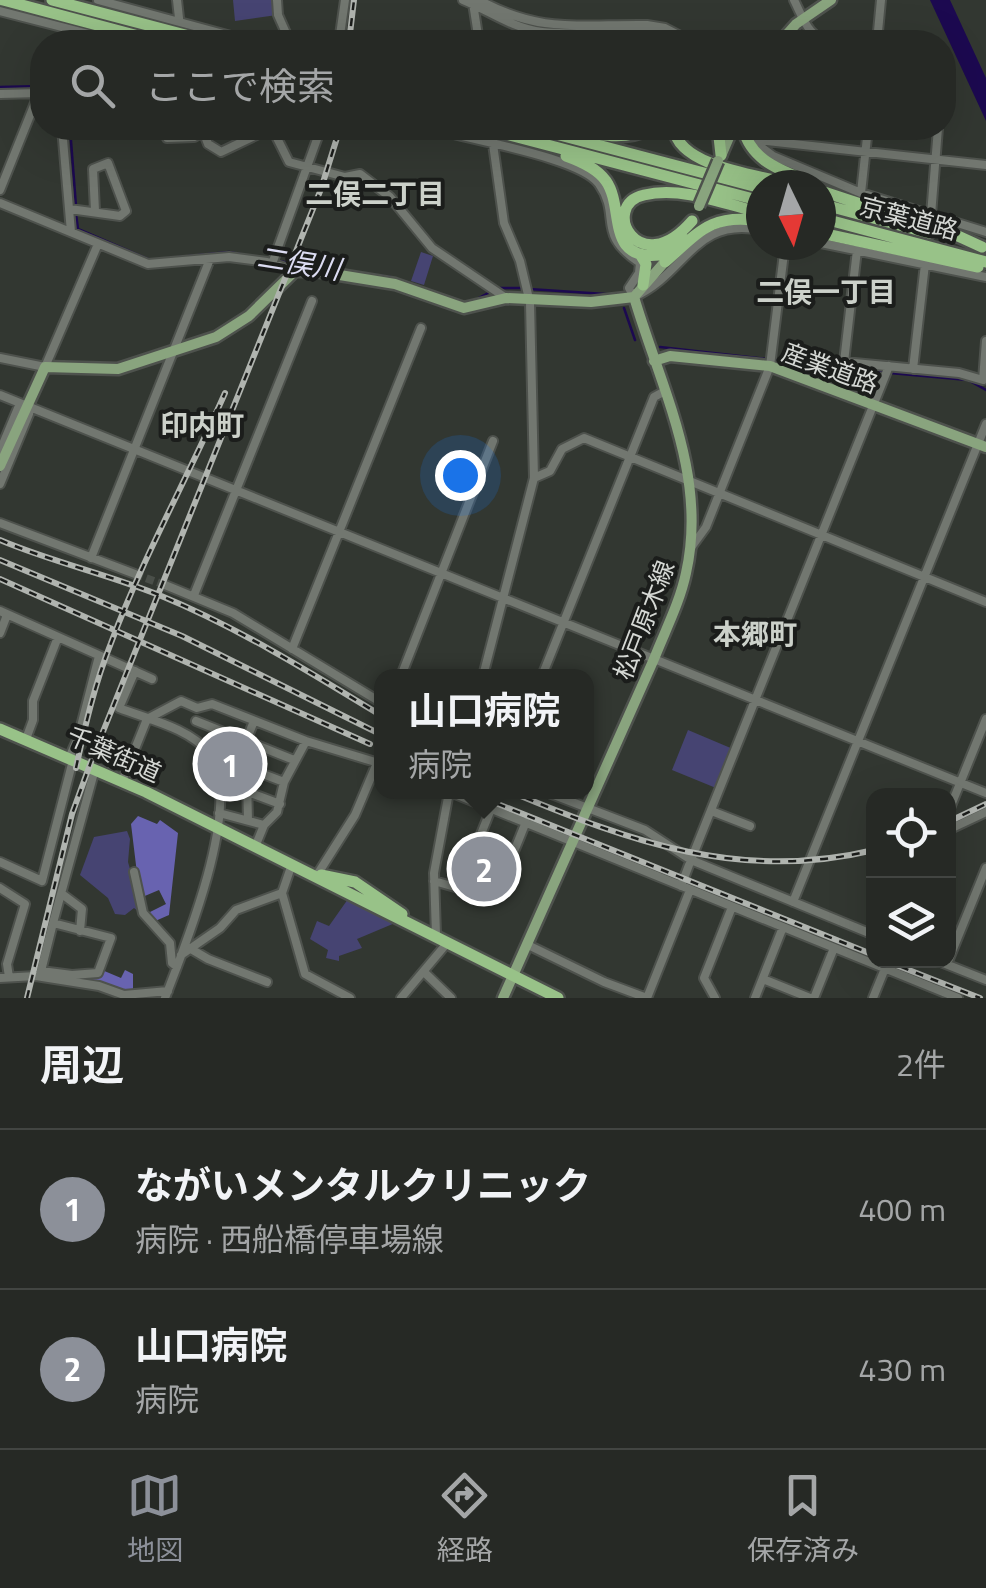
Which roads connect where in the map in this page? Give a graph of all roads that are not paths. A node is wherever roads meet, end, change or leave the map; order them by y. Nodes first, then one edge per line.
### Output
1 (2, 0) edge
2 (52, 0) edge
3 (98, 0) edge
4 (177, 0) edge
5 (277, 0) edge
6 (344, 0) edge
7 (794, 0) edge
8 (831, 0) edge
9 (881, 0) edge
10 (472, 1) edge
11 (0, 11) edge
12 (179, 18) dead end
13 (803, 18) junction
14 (74, 30) edge
15 (116, 30) edge
16 (166, 30) edge
17 (209, 30) edge
18 (284, 30) edge
19 (340, 30) edge
20 (477, 30) edge
21 (534, 30) edge
22 (668, 30) edge
23 (792, 30) edge
24 (812, 30) edge
25 (878, 30) edge
26 (30, 93) edge
27 (0, 94) edge
28 (30, 119) edge
29 (63, 140) edge
30 (206, 140) edge
31 (247, 140) edge
32 (277, 140) edge
33 (317, 140) edge
34 (495, 140) edge
35 (501, 140) edge
36 (502, 140) edge
37 (503, 140) edge
38 (579, 140) edge
39 (677, 140) edge
40 (719, 140) edge
41 (728, 140) edge
42 (747, 140) edge
43 (756, 140) joint
44 (866, 140) edge
45 (937, 140) edge
46 (865, 152) junction
47 (720, 158) junction
48 (935, 160) junction
49 (986, 165) edge
50 (309, 168) junction
51 (783, 170) edge
52 (746, 171) edge
53 (746, 184) edge
54 (0, 190) edge
55 (860, 193) junction
56 (836, 194) edge
57 (746, 197) edge
58 (0, 203) edge
59 (836, 208) edge
60 (70, 209) junction
61 (746, 209) edge
62 (96, 211) junction
63 (931, 215) junction
64 (746, 219) edge
65 (692, 221) junction
66 (836, 222) edge
67 (746, 226) edge
68 (71, 232) junction
69 (986, 232) edge
70 (836, 235) edge
71 (682, 238) junction
72 (98, 244) junction
73 (836, 246) edge
74 (984, 248) edge
75 (856, 250) junction
76 (640, 254) junction
77 (210, 258) junction
78 (783, 260) edge
79 (665, 262) junction
80 (272, 264) junction
81 (925, 264) junction
82 (986, 265) edge
83 (295, 272) junction
84 (986, 277) edge
85 (643, 285) junction
86 (527, 292) junction
87 (634, 297) junction
88 (506, 298) junction
89 (312, 302) dead end
90 (421, 328) dead end
91 (986, 341) edge
92 (172, 352) junction
93 (0, 358) edge
94 (654, 361) junction
95 (770, 366) junction
96 (889, 366) junction
97 (45, 367) junction
98 (912, 369) junction
99 (665, 391) junction
100 (0, 395) edge
101 (26, 405) junction
102 (875, 405) junction
103 (986, 424) edge
104 (493, 441) dead end
105 (982, 446) edge
106 (134, 449) junction
107 (0, 451) edge
108 (630, 458) junction
109 (0, 466) edge
110 (534, 478) junction
111 (690, 482) junction
112 (0, 484) edge
113 (236, 490) junction
114 (720, 494) junction
115 (0, 523) edge
116 (340, 532) junction
117 (823, 535) junction
118 (690, 549) junction
119 (91, 558) junction
120 (135, 574) tunnel mouth
121 (443, 574) junction
122 (926, 577) junction
123 (165, 585) tunnel mouth
124 (194, 595) junction
125 (506, 598) junction
126 (986, 602) edge
127 (4, 613) edge
128 (564, 622) junction
129 (0, 633) edge
130 (58, 637) junction
131 (292, 649) junction
132 (99, 656) junction
133 (654, 659) junction
134 (404, 669) edge
135 (485, 669) edge
136 (545, 669) edge
137 (134, 672) junction
138 (152, 679) dead end
139 (374, 698) edge
140 (756, 701) junction
141 (202, 707) junction
142 (147, 719) junction
143 (986, 719) edge
144 (254, 720) junction
145 (196, 721) junction
146 (0, 729) edge
147 (190, 736) junction
148 (26, 739) junction
149 (246, 741) junction
150 (306, 741) junction
151 (858, 741) junction
152 (71, 759) junction
153 (294, 760) junction
154 (374, 762) edge
155 (246, 768) junction
156 (95, 769) junction
157 (218, 774) junction
158 (374, 775) edge
159 (122, 781) junction
160 (284, 782) junction
161 (960, 783) junction
162 (248, 792) junction
163 (594, 792) edge
164 (956, 793) edge
165 (986, 793) edge
166 (449, 799) edge
167 (467, 799) edge
168 (564, 799) edge
169 (591, 799) edge
170 (280, 804) junction
171 (587, 808) junction
172 (491, 809) junction
173 (218, 812) junction
174 (714, 812) dead end
175 (986, 812) edge
176 (248, 820) junction
177 (526, 822) junction
178 (264, 825) junction
179 (750, 826) dead end
180 (956, 826) edge
181 (219, 830) junction
182 (574, 842) junction
183 (255, 847) junction
184 (0, 862) edge
185 (690, 863) junction
186 (292, 864) junction
187 (986, 868) edge
188 (134, 872) dead end
189 (317, 875) junction
190 (434, 881) junction
191 (680, 886) junction
192 (460, 887) junction
193 (0, 888) edge
194 (690, 890) junction
195 (282, 893) junction
196 (62, 894) junction
197 (793, 902) junction
198 (732, 907) junction
199 (53, 923) junction
200 (783, 928) junction
201 (80, 931) junction
202 (866, 932) edge
203 (442, 938) junction
204 (956, 942) edge
205 (528, 945) junction
206 (834, 948) junction
207 (191, 949) junction
208 (181, 956) junction
209 (866, 958) edge
210 (178, 967) junction
211 (886, 968) edge
212 (892, 968) edge
213 (956, 968) edge
214 (424, 972) junction
215 (513, 977) junction
216 (4, 978) edge
217 (763, 980) junction
218 (986, 980) edge
219 (267, 982) dead end
220 (166, 994) edge
221 (935, 994) edge
222 (350, 998) edge
223 (401, 998) edge
224 (451, 998) edge
225 (504, 998) edge
226 (558, 998) edge
227 (647, 998) edge
228 (715, 998) edge
229 (755, 998) edge
230 (812, 998) edge
231 (873, 998) edge
232 (958, 998) edge

1 - 15 highway
2 - 16 highway
3 - 17 street
4 - 12 street
5 - 18 street
6 - 19 street
7 - 13 street
8 - 13 main road
9 - 25 street
10 - 20 street
10 - 21 street
10 - 22 street
11 - 14 street
13 - 23 main road
13 - 24 street
26 - 27 street
28 - 54 street
29 - 60 street
30 - 31 street
32 - 50 street
33 - 50 street
34 - 86 street
35 - 87 street
36 - 76 highway
37 - 57 highway
38 - 53 highway
39 - 52 highway
40 - 47 highway
41 - 47 main road
42 - 51 highway
43 - 46 street
43 - 55 street
44 - 46 street
45 - 48 street
46 - 48 street
46 - 55 street
47 - 65 main road, bridge
48 - 49 street
48 - 63 street
50 - 80 street
50 - 88 street
55 - 63 street
56 - 74 highway
58 - 68 street
59 - 74 highway, 京葉道路
60 - 62 street
60 - 68 street
61 - 65 highway
62 - 62 street
63 - 69 street
64 - 79 highway
65 - 71 main road
66 - 82 highway, 京葉道路
67 - 87 street
68 - 72 street
70 - 82 highway
71 - 76 highway
71 - 79 main road
72 - 77 street
72 - 97 street
73 - 75 street
75 - 81 street
75 - 96 street
76 - 85 highway
77 - 80 street
77 - 92 street
78 - 95 street
79 - 85 main road
80 - 83 street
81 - 84 street
81 - 98 street
83 - 88 main road
83 - 92 main road
85 - 87 main road
86 - 87 main road
86 - 88 main road
86 - 110 street
87 - 94 main road, 松戸原木線
89 - 113 street
90 - 116 street
91 - 98 street
92 - 97 main road
92 - 106 street
93 - 97 street
94 - 95 main road, 産業道路
94 - 99 main road, 松戸原木線
95 - 102 main road, 産業道路
95 - 114 street
96 - 98 street
96 - 102 street
97 - 101 main road
99 - 108 street
99 - 111 main road, 松戸原木線
100 - 101 street
101 - 106 street
101 - 107 street
101 - 109 main road
101 - 112 street
102 - 105 main road, 産業道路
102 - 117 street
103 - 105 street
104 - 121 street
105 - 122 street
106 - 113 street
106 - 119 street
108 - 110 street
108 - 111 street
108 - 128 street
110 - 125 street
111 - 114 street
111 - 118 main road, 松戸原木線
113 - 116 street
113 - 124 street
114 - 117 street
114 - 118 street
115 - 119 street
116 - 121 street
116 - 131 street
117 - 122 street
117 - 140 street
118 - 133 main road, 松戸原木線
119 - 120 street
121 - 125 street
121 - 134 street
122 - 126 street
122 - 151 street
123 - 124 street
124 - 131 street
125 - 128 street
125 - 135 street
127 - 129 street
127 - 130 street
128 - 133 street
128 - 136 street
130 - 132 street
130 - 148 street
131 - 139 street
132 - 137 street
132 - 152 street
133 - 140 street
133 - 163 main road, 松戸原木線
137 - 138 street
137 - 142 street
140 - 151 street
140 - 185 street
141 - 142 street
141 - 144 street
141 - 145 street
142 - 147 street
142 - 159 street
143 - 161 street
144 - 149 street
144 - 150 street
145 - 147 street
145 - 149 street
146 - 148 highway, 千葉街道
147 - 157 street
148 - 152 highway, 千葉街道
149 - 153 street
149 - 155 street
150 - 153 street
150 - 154 street
151 - 161 street
151 - 197 street
152 - 156 highway, 千葉街道
152 - 184 street
153 - 160 street
155 - 157 street
155 - 160 street
155 - 162 street
156 - 159 highway, 千葉街道
156 - 196 street
157 - 173 street
158 - 189 street
159 - 181 highway, 千葉街道
160 - 170 street
161 - 164 street
161 - 165 street
162 - 170 street
162 - 176 street
166 - 190 street
167 - 172 street
168 - 171 street
169 - 171 main road, 松戸原木線
170 - 178 street
171 - 182 main road, 松戸原木線
171 - 185 street
172 - 177 street
172 - 192 street
173 - 176 street
173 - 181 street
174 - 179 street
175 - 180 street
176 - 178 street
177 - 182 street
177 - 192 street
178 - 183 street
181 - 183 highway, 千葉街道
181 - 208 street
182 - 191 street
182 - 205 main road, 松戸原木線
183 - 186 highway, 千葉街道
185 - 191 street
185 - 197 street
186 - 189 highway, 千葉街道
186 - 195 street
187 - 204 street
188 - 210 street
189 - 203 highway, 千葉街道
190 - 192 street
190 - 203 street
191 - 194 street
193 - 216 street
194 - 198 street
194 - 227 street
195 - 207 street
195 - 222 street
196 - 199 street
196 - 201 street
197 - 202 street
198 - 200 street
198 - 228 street
199 - 201 street
199 - 201 street
200 - 206 street
200 - 217 street
203 - 214 street
203 - 215 highway, 千葉街道
205 - 215 main road, 松戸原木線
205 - 227 street
206 - 209 street
206 - 230 street
207 - 208 street
207 - 219 street
208 - 210 street
210 - 220 street
211 - 231 street
212 - 221 street
213 - 218 street
214 - 223 street
214 - 224 street
215 - 225 main road, 松戸原木線
215 - 226 highway, 千葉街道
216 - 220 street
217 - 229 street
217 - 230 street
221 - 232 street

